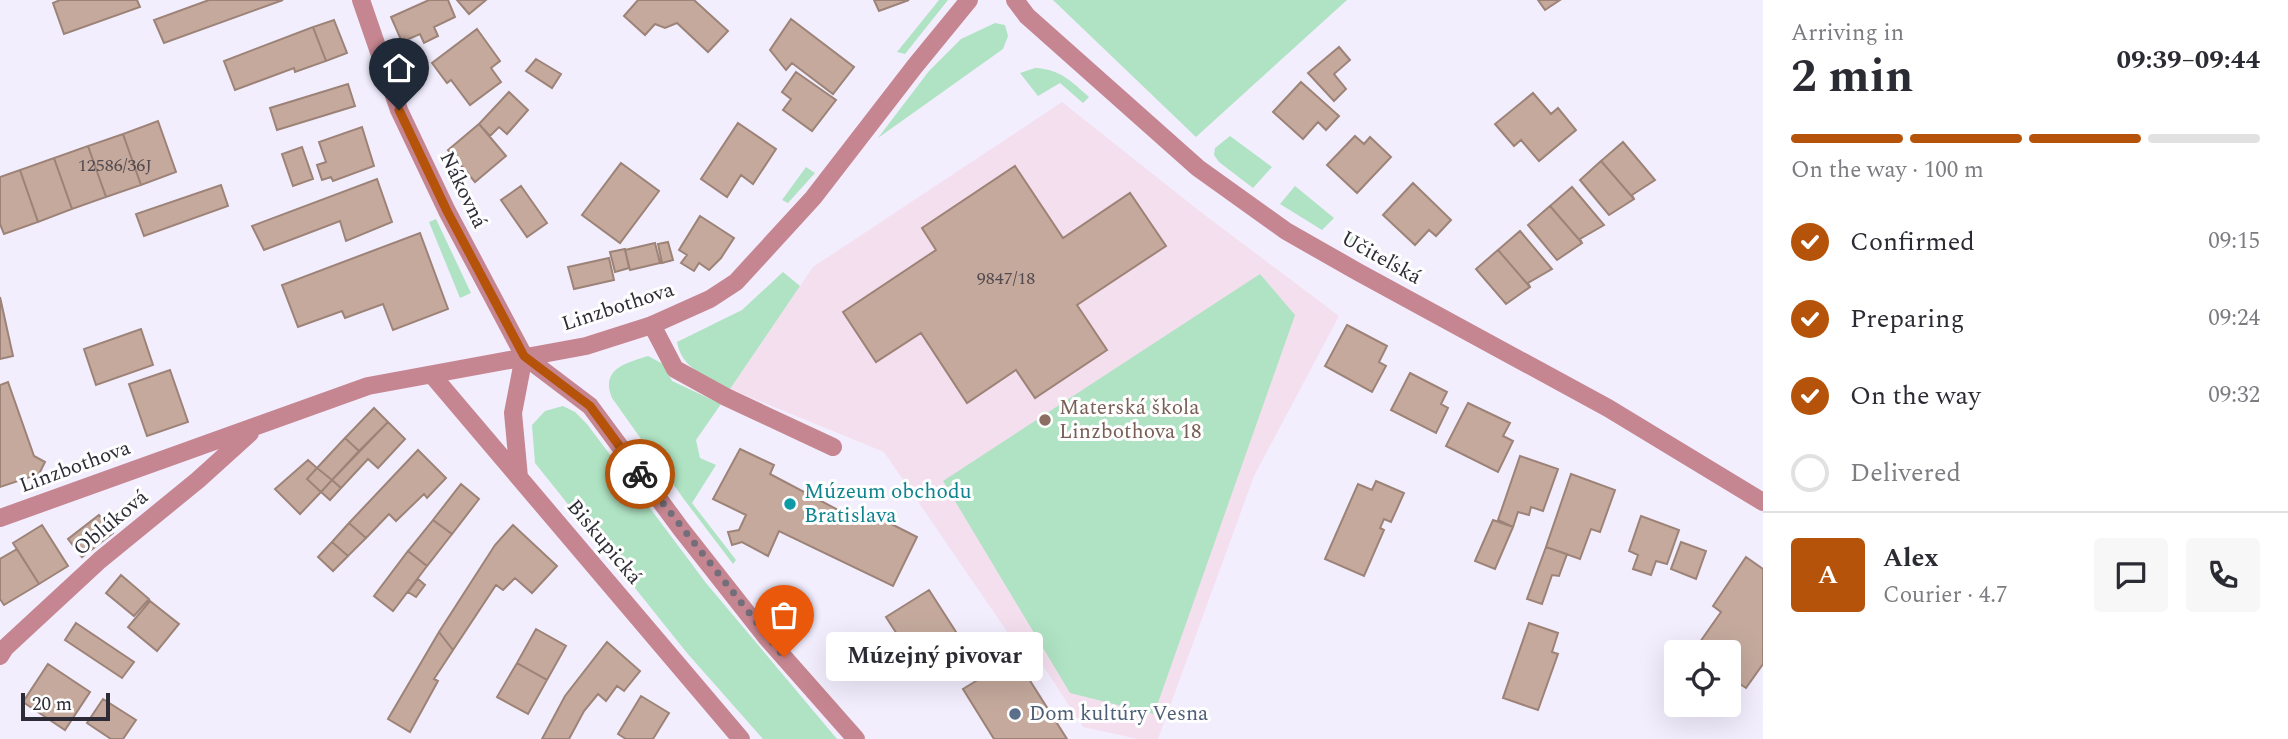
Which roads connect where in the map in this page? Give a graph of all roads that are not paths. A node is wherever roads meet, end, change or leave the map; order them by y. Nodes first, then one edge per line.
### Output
1 (361, 0) edge
2 (969, 0) edge
3 (1015, 0) edge
4 (652, 325) junction
5 (524, 356) junction
6 (432, 375) junction
7 (255, 428) junction
8 (833, 447) dead end
9 (519, 477) junction
10 (1763, 502) edge
11 (0, 518) edge
12 (0, 656) edge
13 (741, 739) edge
14 (856, 739) edge

1 - 5 street, Nákovná
2 - 4 street, Linzbothova
3 - 10 street, Učiteľská
4 - 5 street, Linzbothova
4 - 8 street
5 - 6 street, Linzbothova
5 - 9 street
5 - 14 street
6 - 7 street, Linzbothova
6 - 9 street, Biskupická
7 - 11 street, Linzbothova
7 - 12 street, Oblúková
9 - 13 street, Biskupická

